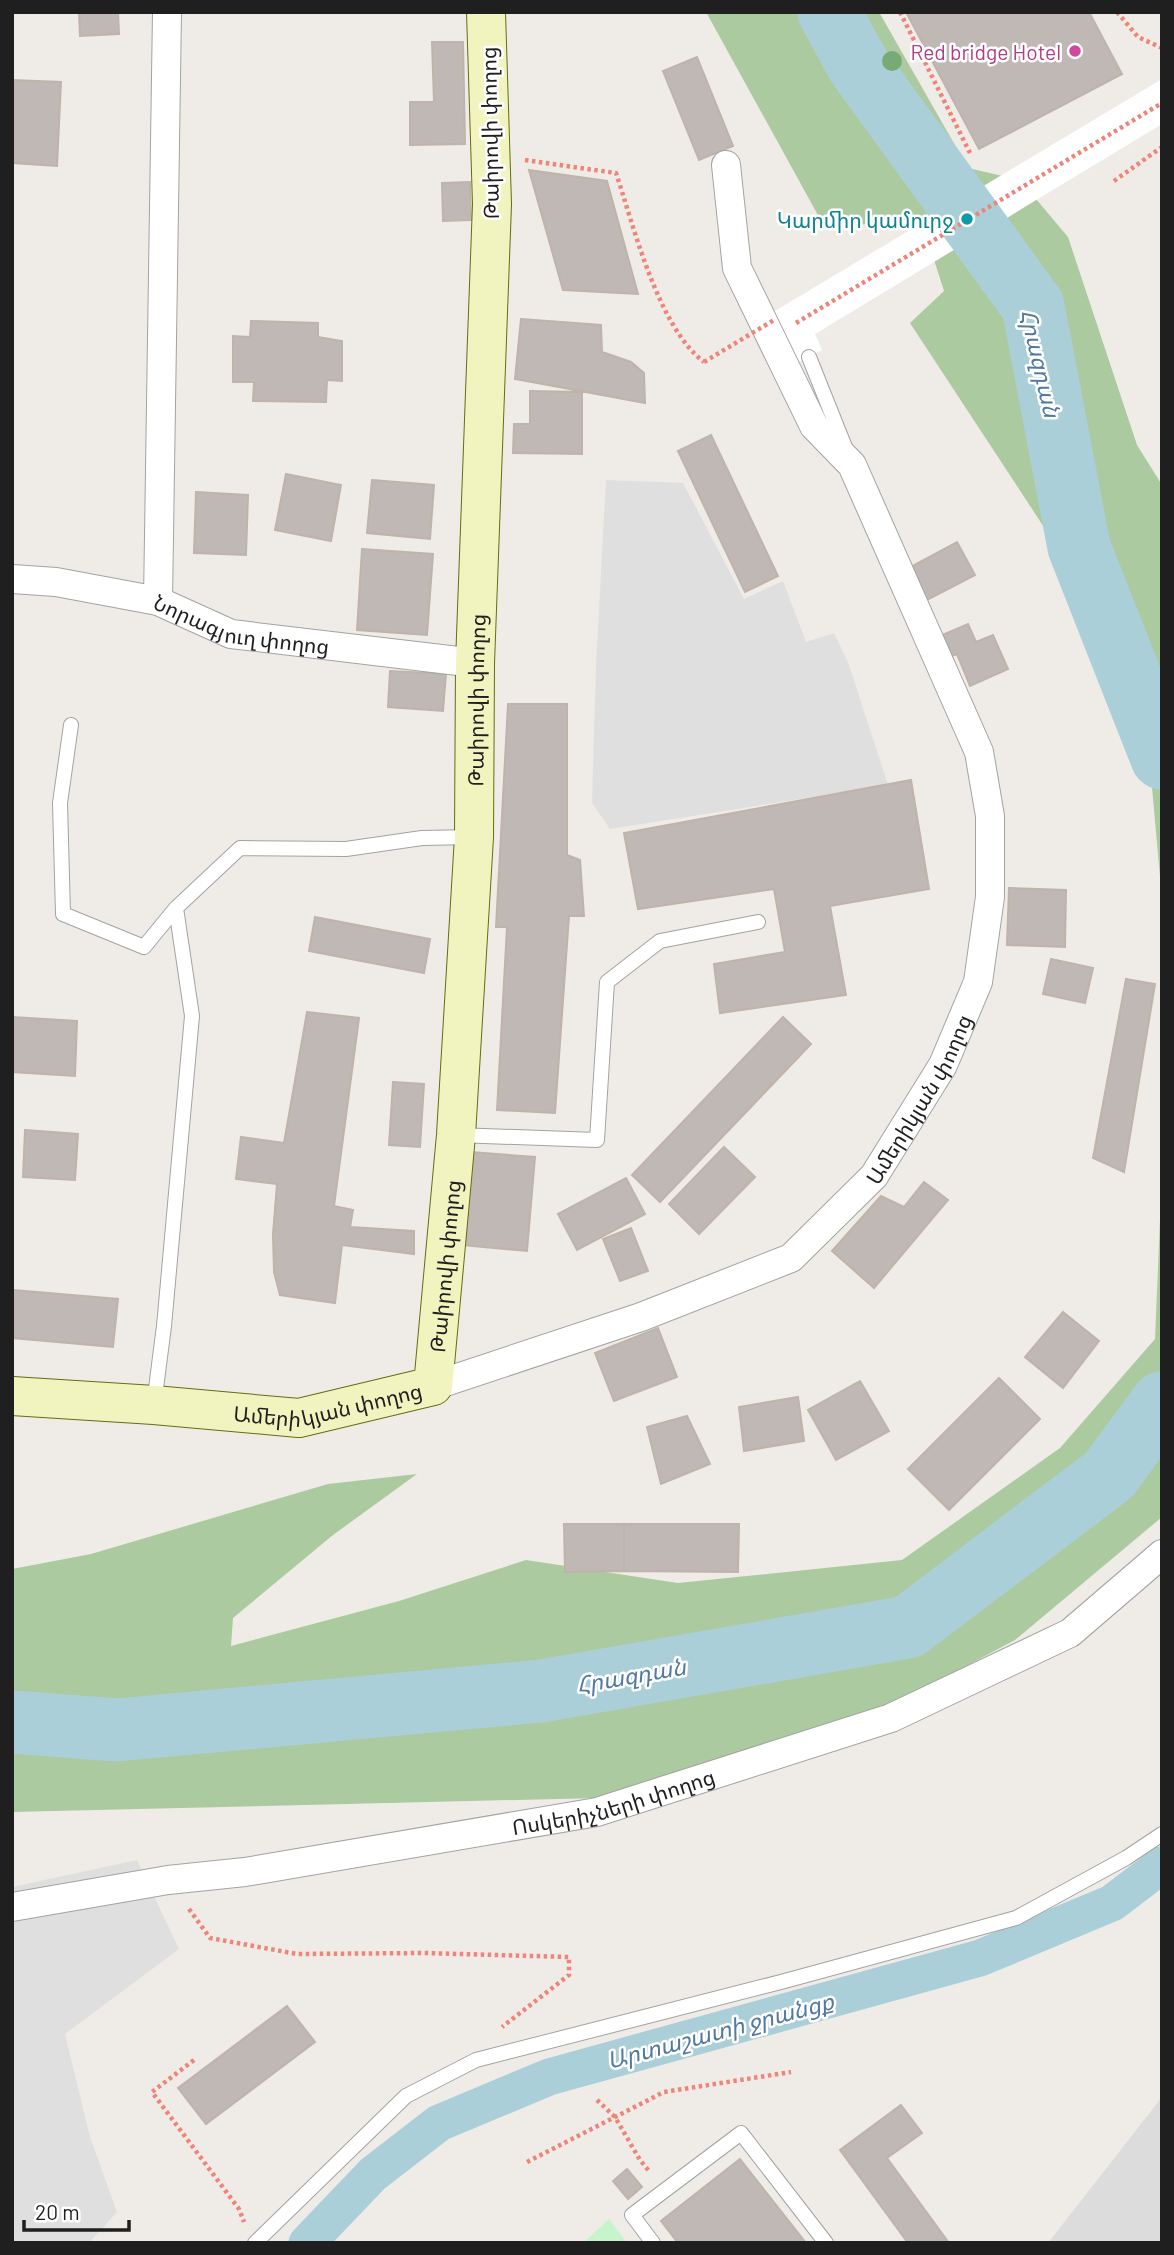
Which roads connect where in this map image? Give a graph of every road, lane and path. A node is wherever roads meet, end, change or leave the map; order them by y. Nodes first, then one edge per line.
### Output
1 (167, 12) edge
2 (486, 12) edge
3 (900, 12) edge
4 (1117, 12) edge
5 (1162, 48) edge
6 (1162, 103) edge
7 (1162, 146) edge
8 (971, 155) dead end
9 (491, 156) junction
10 (726, 166) dead end
11 (1114, 181) dead end
12 (774, 320) dead end
13 (809, 357) joint
14 (852, 465) junction
15 (12, 579) edge
16 (158, 601) junction
17 (474, 663) junction
18 (71, 725) dead end
19 (474, 837) junction
20 (176, 908) junction
21 (758, 922) dead end
22 (456, 1135) junction
23 (433, 1386) junction
24 (12, 1396) edge
25 (154, 1405) junction
26 (1162, 1554) edge
27 (1162, 1834) edge
28 (12, 1907) edge
29 (210, 1938) dead end
30 (194, 2060) dead end
31 (476, 2060) junction
32 (792, 2072) dead end
33 (597, 2100) dead end
34 (615, 2117) junction
35 (527, 2162) dead end
36 (665, 2191) junction
37 (239, 2209) dead end
38 (255, 2243) edge
39 (653, 2243) edge
40 (826, 2243) edge

1 - 16 street
2 - 9 street, Թաիրովի փողոց
3 - 8 path
4 - 5 path
6 - 13 path
7 - 11 path
9 - 12 path, bridge
9 - 17 street, Թաիրովի փողոց
10 - 14 street, Ամերիկյան փողոց
13 - 14 lane
14 - 23 street, Ամերիկյան փողոց
15 - 16 street, Նորագյուղ փողոց
16 - 17 street, Նորագյուղ փողոց
17 - 19 street, Թաիրովի փողոց
18 - 20 lane
19 - 20 lane
19 - 22 street, Թաիրովի փողոց
20 - 25 lane
21 - 22 lane
22 - 23 street, Թաիրովի փողոց
23 - 25 street, Ամերիկյան փողոց
24 - 25 street, Ամերիկյան փողոց
26 - 28 street, Ոսկերիչների փողոց
27 - 31 lane
29 - 31 path
30 - 37 path
31 - 38 lane
32 - 34 path
33 - 34 path
34 - 35 path
34 - 36 path
36 - 39 lane
36 - 40 lane

